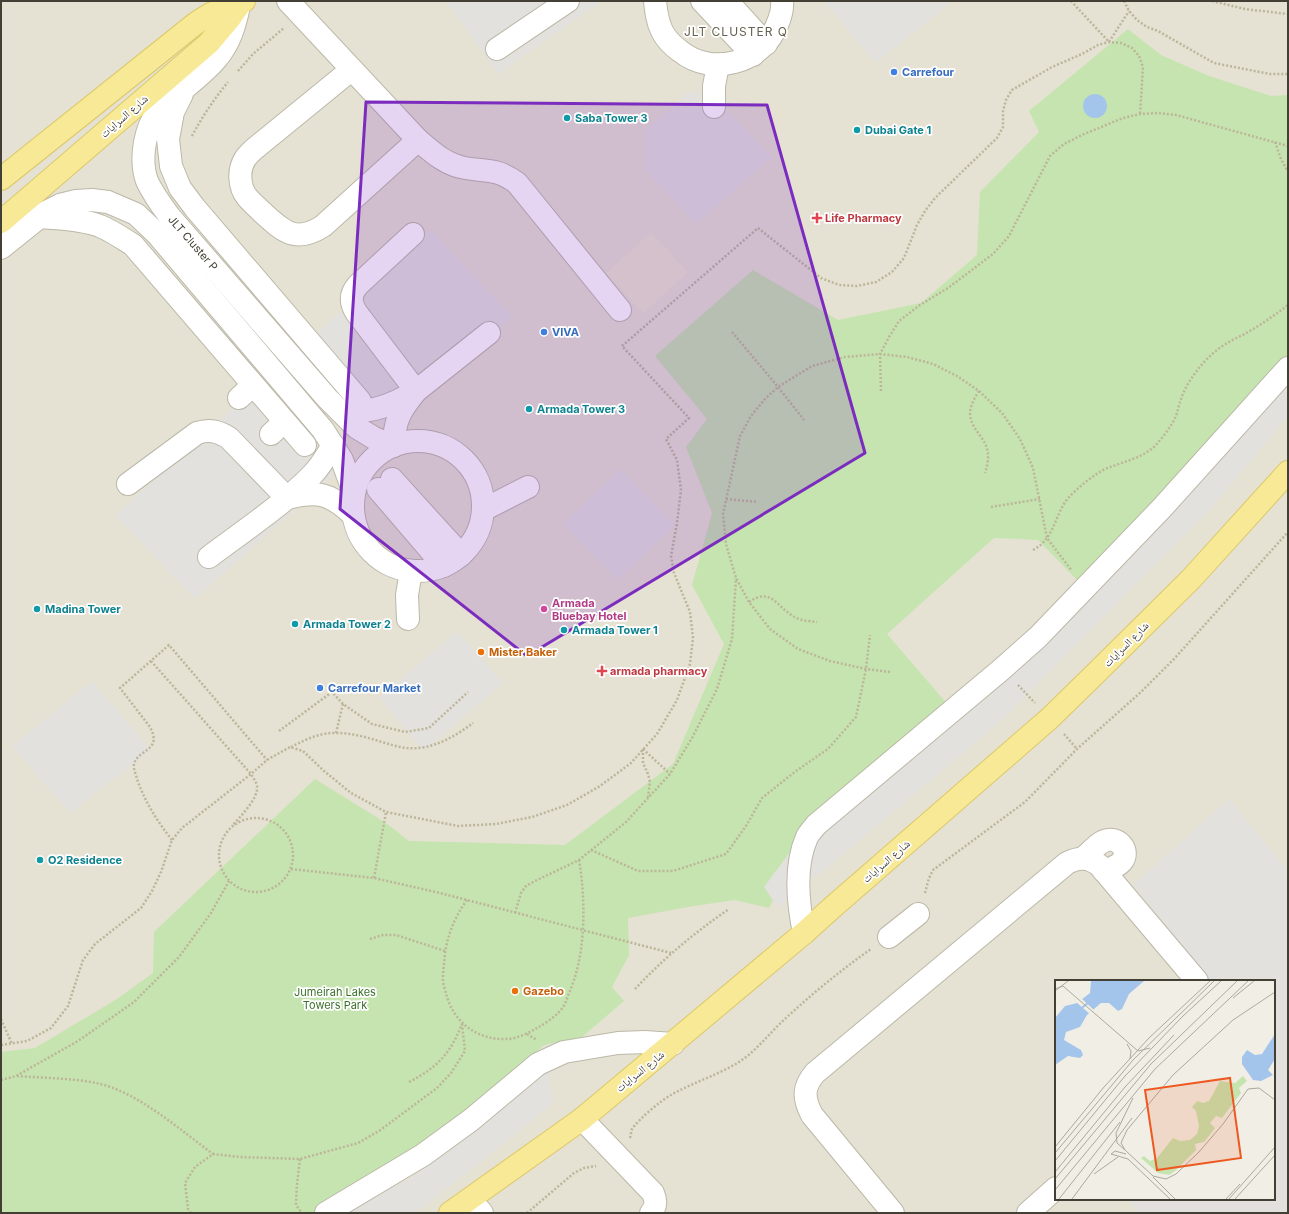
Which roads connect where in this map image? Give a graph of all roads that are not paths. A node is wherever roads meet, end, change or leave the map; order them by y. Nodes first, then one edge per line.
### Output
1 (288, 1) edge
2 (568, 1) edge
3 (655, 1) edge
4 (702, 1) edge
5 (727, 1) edge
6 (785, 2) edge
7 (241, 3) edge
8 (497, 49) dead end
9 (759, 49) junction
10 (718, 65) junction
11 (351, 70) junction
12 (185, 88) junction
13 (714, 107) dead end
14 (418, 140) junction
15 (1, 179) edge
16 (40, 217) junction
17 (1, 222) edge
18 (413, 234) dead end
19 (1, 248) edge
20 (620, 310) dead end
21 (489, 333) dead end
22 (1288, 368) edge
23 (416, 391) junction
24 (360, 401) dead end
25 (341, 412) junction
26 (333, 445) junction
27 (305, 446) dead end
28 (394, 446) junction
29 (1288, 472) edge
30 (128, 484) dead end
31 (385, 484) dead end
32 (528, 487) dead end
33 (354, 492) junction
34 (286, 498) junction
35 (483, 510) junction
36 (353, 515) junction
37 (209, 557) dead end
38 (452, 560) junction
39 (411, 571) junction
40 (408, 619) dead end
41 (1083, 858) junction
42 (1104, 872) junction
43 (918, 914) road end
44 (804, 933) junction
45 (889, 937) road end
46 (1196, 980) edge
47 (673, 1044) junction
48 (582, 1119) junction
49 (1055, 1189) edge
50 (476, 1206) edge
51 (657, 1210) edge
52 (326, 1213) edge
53 (450, 1213) edge
54 (893, 1213) edge
55 (1028, 1213) edge

1 - 11 lane
2 - 8 lane
3 - 10 lane
4 - 9 lane
5 - 9 lane
6 - 9 lane
7 - 12 lane, JLT Cluster P
7 - 15 main road
7 - 17 main road, شارع السرايات
9 - 10 lane
10 - 13 lane
11 - 14 lane
11 - 14 lane
12 - 24 lane
12 - 25 lane, JLT Cluster P
14 - 20 lane
16 - 19 lane, JLT Cluster P
16 - 26 lane, JLT Cluster P
16 - 27 lane
18 - 23 lane
21 - 23 lane
22 - 44 lane
23 - 25 lane
23 - 28 lane
25 - 28 lane, JLT Cluster P
26 - 33 lane, JLT Cluster P
26 - 34 lane
28 - 33 lane, JLT Cluster P
28 - 35 lane, JLT Cluster P
29 - 44 main road, شارع السرايات
30 - 34 lane
31 - 38 lane
32 - 35 lane
33 - 36 lane, JLT Cluster P
34 - 36 lane
34 - 37 lane
35 - 38 lane, JLT Cluster P
36 - 39 lane, JLT Cluster P
38 - 39 lane, JLT Cluster P
39 - 40 lane
41 - 42 lane
41 - 42 lane
41 - 54 lane
42 - 46 lane
43 - 45 lane
44 - 47 main road, شارع السرايات
47 - 48 main road, شارع السرايات
47 - 52 lane
48 - 50 main road, شارع السرايات
48 - 51 lane
49 - 55 lane
50 - 53 main road, شارع السرايات

